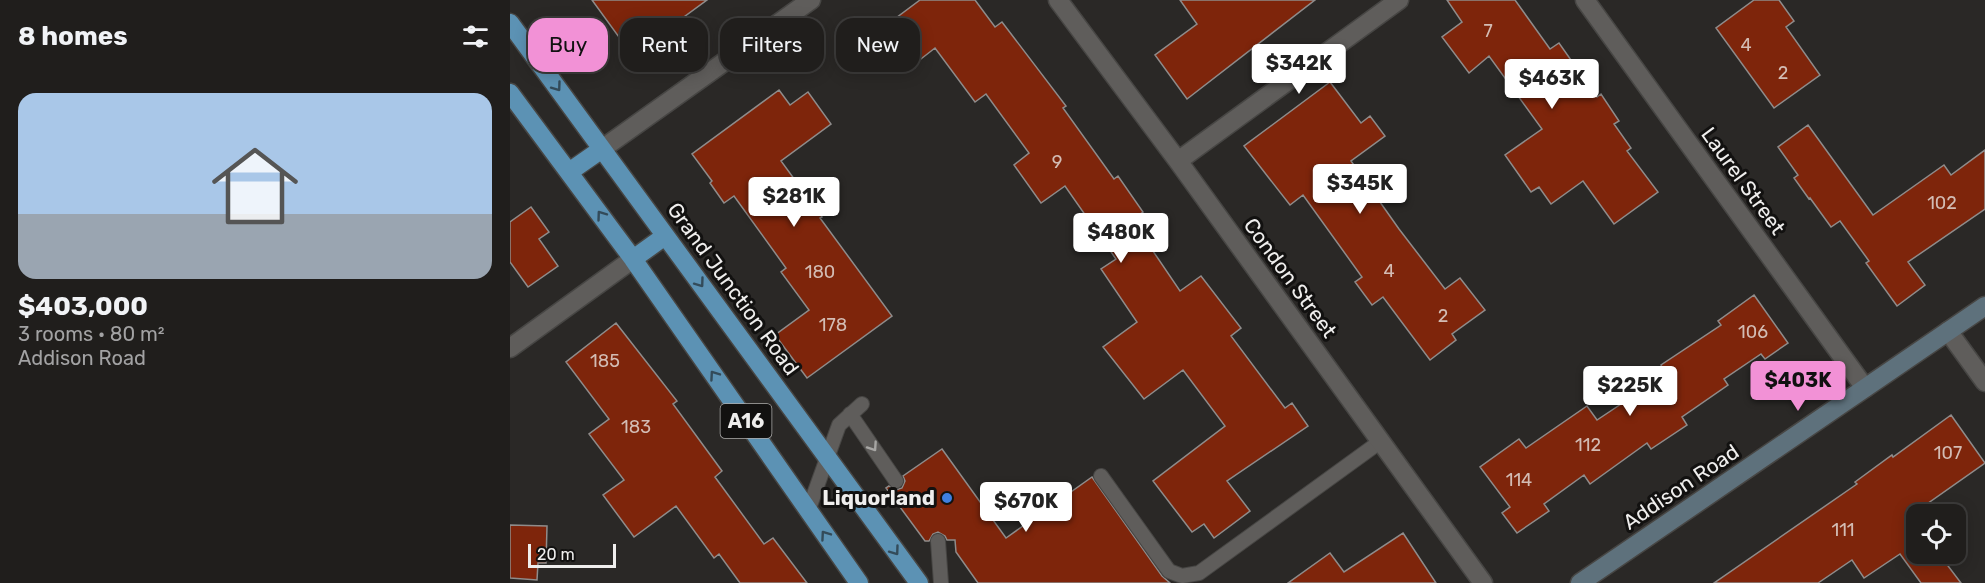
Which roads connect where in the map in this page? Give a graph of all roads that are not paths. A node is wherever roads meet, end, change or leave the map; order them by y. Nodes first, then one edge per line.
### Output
1 (811, 0) edge
2 (1058, 0) edge
3 (1399, 0) edge
4 (1585, 0) edge
5 (510, 23) edge
6 (510, 93) edge
7 (602, 149) junction
8 (1178, 161) junction
9 (569, 172) junction
10 (665, 236) junction
11 (633, 259) junction
12 (1985, 306) edge
13 (1948, 331) junction
14 (510, 348) edge
15 (1985, 382) edge
16 (1865, 388) junction
17 (862, 404) dead end
18 (850, 414) junction
19 (1381, 441) junction
20 (826, 455) junction
21 (1101, 476) dead end
22 (896, 481) dead end
23 (808, 511) junction
24 (938, 541) dead end
25 (859, 583) edge
26 (919, 583) edge
27 (941, 583) edge
28 (1484, 583) edge
29 (1580, 583) edge

1 - 7 street
2 - 8 street, Condon Street
3 - 8 street
4 - 16 street, Laurel Street
5 -> 7 highway, Grand Junction Road / A16
6 - 9 highway, A16
7 - 9 highway
7 - 10 highway, Grand Junction Road / A16
8 - 19 street, Condon Street
11 -> 9 highway, A16
10 - 11 highway
10 -> 20 highway, Grand Junction Road / A16
11 - 14 street
23 -> 11 highway, A16
12 - 13 main road, Addison Road
13 - 15 street
13 - 16 main road, Addison Road
16 - 29 main road, Addison Road
17 - 18 lane
18 - 20 lane
18 -> 22 lane
19 - 21 lane
19 - 28 street, Condon Street
20 - 23 lane
20 -> 26 highway, Grand Junction Road / A16
25 -> 23 highway, A16
24 - 27 lane

